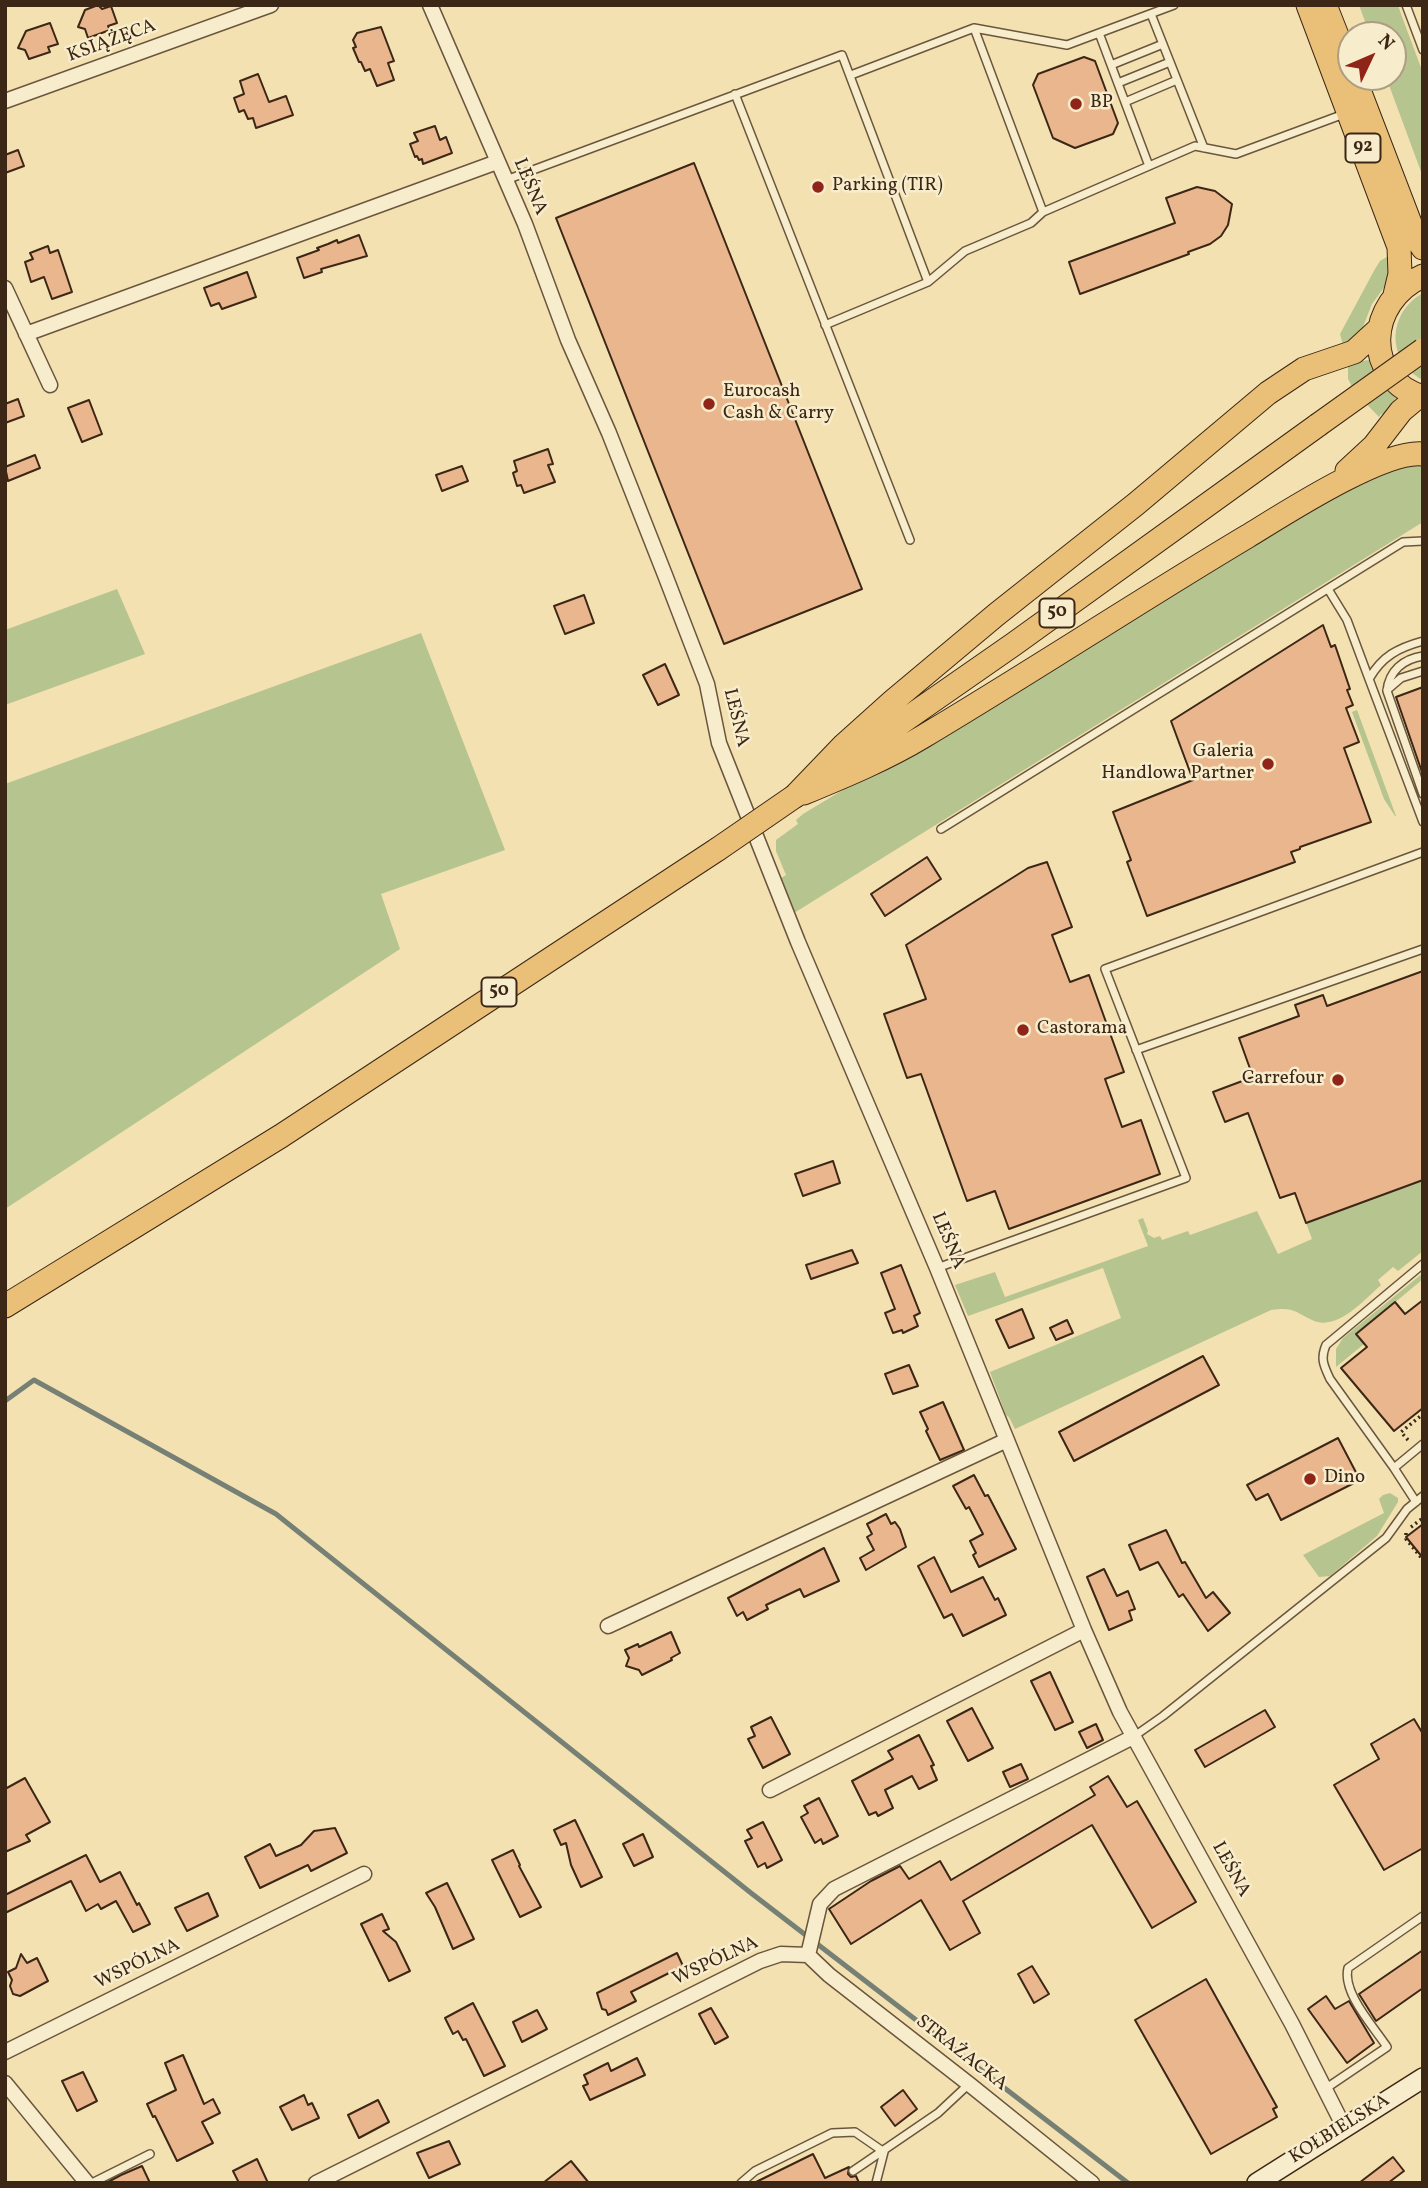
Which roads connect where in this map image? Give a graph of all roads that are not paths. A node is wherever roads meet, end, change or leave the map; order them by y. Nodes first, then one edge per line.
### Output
1 (271, 5) edge
2 (430, 5) edge
3 (1174, 5) edge
4 (1307, 5) edge
5 (1325, 5) edge
6 (1406, 5) edge
7 (1152, 14) junction
8 (974, 28) junction
9 (1100, 33) junction
10 (1337, 35) edge
11 (1163, 44) junction
12 (1423, 50) edge
13 (1170, 62) junction
14 (1111, 65) junction
15 (850, 75) junction
16 (1177, 80) junction
17 (1118, 83) junction
18 (1358, 91) edge
19 (735, 94) junction
20 (5, 101) edge
21 (1125, 102) junction
22 (1349, 112) junction
23 (1204, 148) junction
24 (497, 162) junction
25 (1149, 166) junction
26 (506, 180) junction
27 (1043, 212) junction
28 (1423, 248) edge
29 (1423, 276) edge
30 (928, 282) junction
31 (5, 288) edge
32 (1395, 295) junction
33 (825, 325) junction
34 (1379, 329) junction
35 (26, 334) junction
36 (1423, 350) edge
37 (50, 385) dead end
38 (1421, 396) edge
39 (1423, 454) edge
40 (1314, 496) junction
41 (910, 540) dead end
42 (1423, 541) edge
43 (1328, 589) junction
44 (1423, 641) edge
45 (1423, 656) edge
46 (1423, 671) edge
47 (1369, 679) junction
48 (1387, 691) junction
49 (1423, 794) edge
50 (795, 796) junction
51 (1422, 819) edge
52 (941, 829) dead end
53 (1423, 852) edge
54 (1423, 949) edge
55 (1136, 1050) junction
56 (1423, 1264) edge
57 (937, 1268) junction
58 (5, 1306) edge
59 (1007, 1440) junction
60 (1423, 1444) edge
61 (1394, 1468) junction
62 (1419, 1499) edge
63 (608, 1626) dead end
64 (1084, 1630) junction
65 (1133, 1737) junction
66 (770, 1790) dead end
67 (364, 1874) dead end
68 (1423, 1916) edge
69 (808, 1953) junction
70 (5, 2052) edge
71 (1423, 2078) edge
72 (5, 2084) edge
73 (969, 2084) junction
74 (1325, 2090) junction
75 (1343, 2127) junction
76 (884, 2152) junction
77 (150, 2154) dead end
78 (853, 2171) dead end
79 (90, 2183) edge
80 (316, 2183) edge
81 (741, 2183) edge
82 (876, 2183) edge
83 (1091, 2183) edge
84 (1257, 2183) edge

1 - 20 street, KSIĄŻĘCA
2 - 24 street, LEŚNA
3 - 7 lane
4 - 22 main road, 92
5 - 10 main road
6 - 12 lane
7 - 9 lane
7 - 11 lane
8 - 9 lane
8 - 15 lane
8 - 27 lane
9 - 14 lane
11 - 13 lane
11 - 14 lane
13 - 16 lane
13 - 17 lane
14 - 17 lane
15 - 19 lane
15 - 30 lane
16 - 21 lane
16 - 23 lane
17 - 21 lane
18 - 28 main road, 92
19 - 26 lane
19 - 33 lane
21 - 25 lane
22 - 23 lane
22 - 32 main road, 92
23 - 25 lane
24 - 26 street, LEŚNA
24 - 35 street
25 - 27 lane
26 - 57 street, LEŚNA
27 - 30 lane
29 - 32 main road, 92
30 - 33 lane
31 - 35 street
32 - 34 main road, 92
33 - 41 lane
34 - 38 main road
34 - 50 main road
35 - 37 street
36 - 50 main road, 50, bridge
38 - 40 main road
39 - 40 main road
40 - 50 main road
42 - 43 lane
43 - 47 lane
43 - 52 lane
44 - 47 lane
45 - 48 lane
46 - 48 lane
47 - 51 lane
48 - 49 lane
50 - 58 main road, 50, bridge
53 - 55 lane
54 - 55 lane
55 - 57 lane
56 - 61 lane
57 - 59 street, LEŚNA
59 - 63 street
59 - 64 street, LEŚNA
60 - 61 lane
61 - 62 lane
62 - 65 lane
64 - 65 street, LEŚNA
64 - 66 street
65 - 69 street
65 - 74 street, LEŚNA
67 - 70 street, WSPÓLNA
68 - 74 lane
69 - 73 street, STRAŻACKA
69 - 80 street, WSPÓLNA
71 - 75 street, KOŁBIELSKA
72 - 79 street
73 - 76 lane
73 - 83 street, STRAŻACKA
74 - 75 street, LEŚNA
75 - 84 street, KOŁBIELSKA
76 - 78 lane
76 - 81 lane
76 - 82 lane
77 - 79 lane

